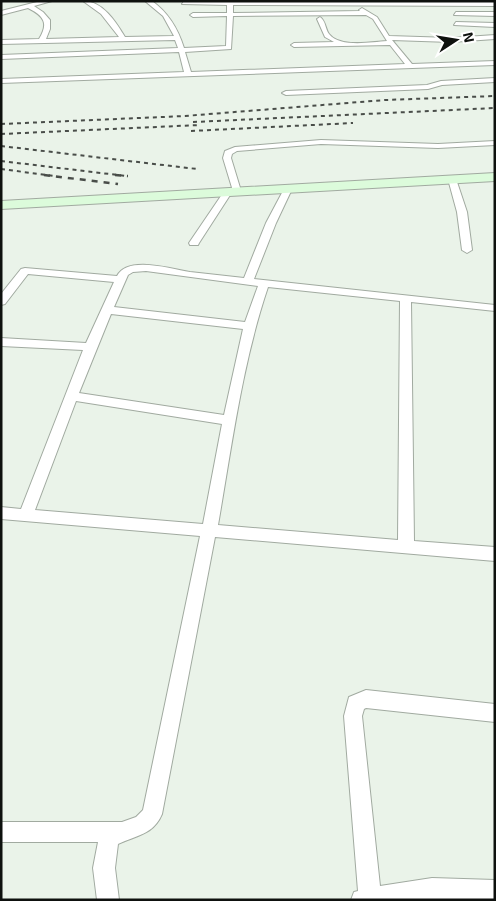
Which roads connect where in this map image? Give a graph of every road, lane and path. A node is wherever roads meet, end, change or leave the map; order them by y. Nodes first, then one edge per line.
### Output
1 (49, 1) edge
2 (86, 1) edge
3 (148, 1) edge
4 (230, 2) edge
5 (274, 2) edge
6 (315, 2) edge
7 (358, 2) edge
8 (184, 3) dead end
9 (402, 3) edge
10 (444, 3) edge
11 (490, 3) edge
12 (29, 6) junction
13 (495, 10) edge
14 (408, 11) dead end
15 (1, 13) edge
16 (369, 13) junction
17 (230, 14) junction
18 (275, 14) junction
19 (447, 14) dead end
20 (495, 14) edge
21 (193, 15) dead end
22 (319, 17) junction
23 (456, 24) dead end
24 (495, 25) edge
25 (495, 37) edge
26 (178, 38) junction
27 (122, 40) junction
28 (391, 41) junction
29 (1, 42) edge
30 (41, 42) junction
31 (342, 44) junction
32 (294, 45) dead end
33 (182, 50) junction
34 (1, 57) edge
35 (495, 63) edge
36 (410, 66) junction
37 (188, 74) junction
38 (495, 80) edge
39 (1, 81) edge
40 (286, 93) dead end
41 (495, 143) edge
42 (495, 177) edge
43 (452, 179) junction
44 (288, 189) junction
45 (233, 192) junction
46 (1, 205) edge
47 (194, 243) dead end
48 (467, 250) dead end
49 (122, 280) junction
50 (256, 282) junction
51 (405, 298) junction
52 (2, 301) edge
53 (495, 308) edge
54 (108, 310) junction
55 (249, 326) junction
56 (1, 342) edge
57 (90, 348) junction
58 (72, 396) junction
59 (228, 420) junction
60 (1, 513) edge
61 (26, 515) junction
62 (209, 530) junction
63 (406, 546) junction
64 (495, 554) edge
65 (495, 713) edge
66 (1, 832) edge
67 (119, 832) junction
68 (495, 891) edge
69 (367, 899) edge
70 (108, 900) edge

1 - 12 street
2 - 27 street
3 - 26 street
4 - 5 street
4 - 8 street
4 - 17 street
5 - 6 street
5 - 18 street
6 - 7 street
6 - 22 street
7 - 9 street
7 - 16 street
9 - 10 street
9 - 14 street
10 - 11 street
11 - 13 street
12 - 15 street
12 - 30 street
16 - 22 street
16 - 28 street
17 - 18 street
17 - 21 street
17 - 33 street
18 - 22 street
19 - 20 street
22 - 31 street
23 - 24 street
25 - 28 street
26 - 27 street
26 - 33 street
27 - 30 street
28 - 31 street
28 - 36 street
29 - 30 street
31 - 32 street
33 - 34 street
33 - 37 street
35 - 36 street
36 - 37 street
37 - 39 street
38 - 40 street
41 - 45 street
42 - 43 street
43 - 44 street
43 - 48 street
44 - 45 street
44 - 50 street
45 - 46 street
45 - 47 street
49 - 50 street
49 - 52 street
49 - 54 street
50 - 51 street
50 - 55 street
51 - 53 street
51 - 63 street
54 - 55 street
54 - 57 street
55 - 59 street
56 - 57 street
57 - 58 street
58 - 59 street
58 - 61 street
59 - 62 street
60 - 61 street
61 - 62 street
62 - 63 street
62 - 67 street
63 - 64 street
65 - 69 street
66 - 67 street
67 - 70 street
68 - 69 street

